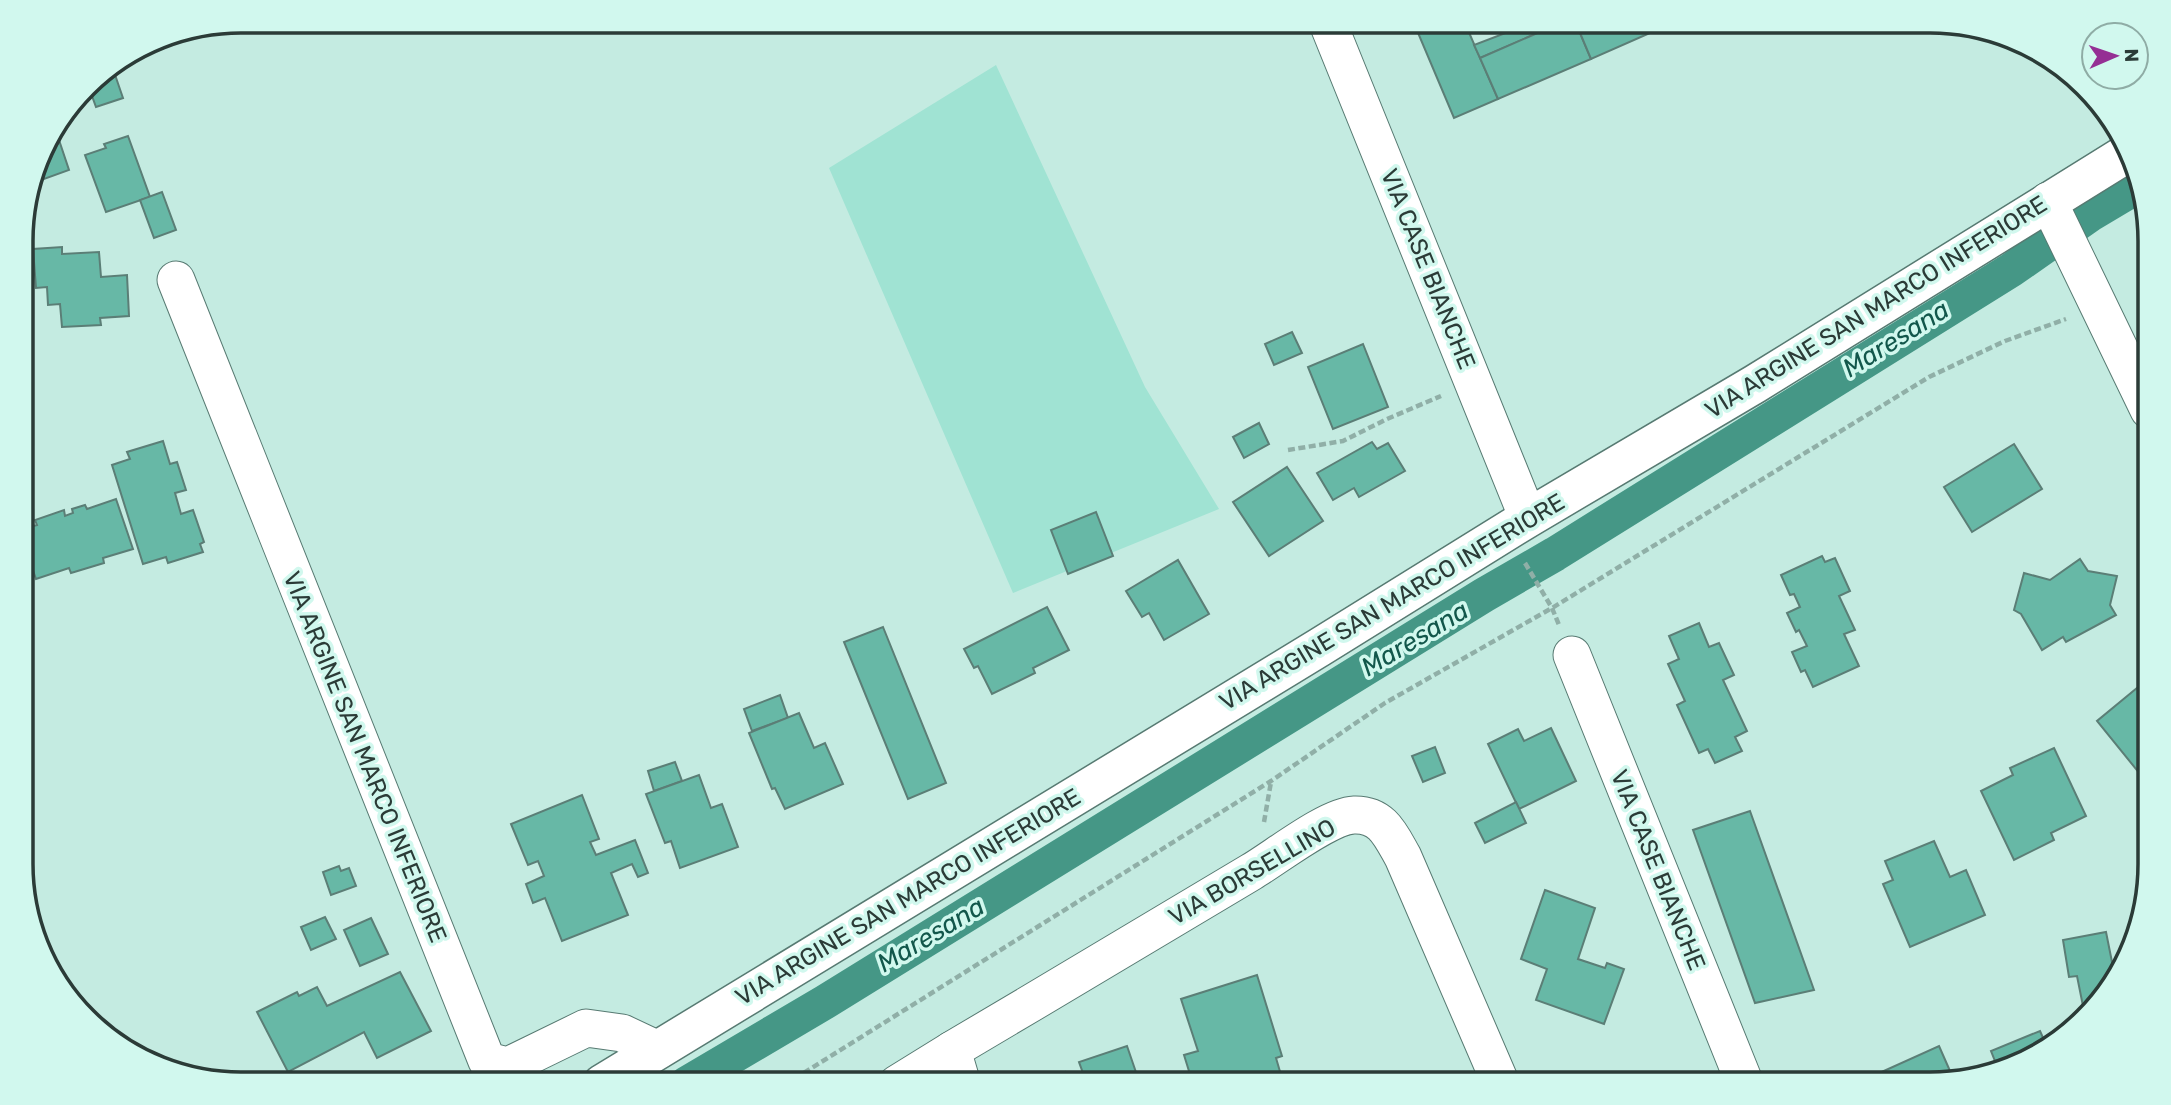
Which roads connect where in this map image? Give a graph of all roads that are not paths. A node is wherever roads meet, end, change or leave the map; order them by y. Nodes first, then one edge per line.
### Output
1 (1332, 33) edge
2 (2120, 157) edge
3 (2052, 208) junction
4 (176, 280) dead end
5 (2138, 387) edge
6 (1528, 518) junction
7 (1572, 655) dead end
8 (658, 1050) junction
9 (957, 1067) edge
10 (1496, 1071) edge
11 (1740, 1071) edge
12 (622, 1072) edge

1 - 6 street, VIA CASE BIANCHE
2 - 3 street, VIA ARGINE SAN MARCO INFERIORE
3 - 5 street
3 - 6 street, VIA ARGINE SAN MARCO INFERIORE
4 - 8 street, VIA ARGINE SAN MARCO INFERIORE
6 - 8 street, VIA ARGINE SAN MARCO INFERIORE
7 - 11 street, VIA CASE BIANCHE
8 - 12 street, VIA ARGINE SAN MARCO INFERIORE
9 - 10 street, VIA BORSELLINO

